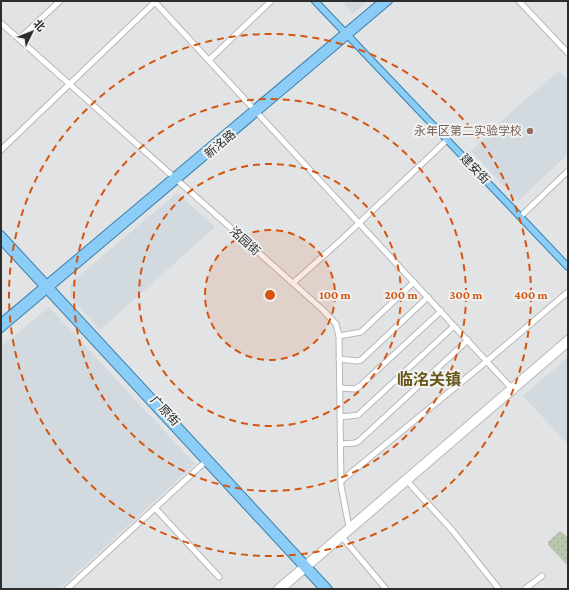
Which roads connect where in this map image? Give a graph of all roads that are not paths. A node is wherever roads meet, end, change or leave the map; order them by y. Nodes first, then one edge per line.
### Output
1 (60, 1) edge
2 (155, 1) edge
3 (272, 1) edge
4 (315, 1) edge
5 (382, 1) edge
6 (389, 1) edge
7 (519, 1) edge
8 (1, 23) edge
9 (346, 34) junction
10 (20, 39) junction
11 (568, 53) edge
12 (209, 60) junction
13 (70, 84) junction
14 (256, 111) junction
15 (448, 140) junction
16 (1, 150) edge
17 (568, 172) edge
18 (175, 178) junction
19 (520, 217) junction
20 (359, 223) junction
21 (1, 234) edge
22 (1, 241) edge
23 (568, 267) edge
24 (414, 282) junction
25 (293, 283) junction
26 (47, 287) junction
27 (568, 292) edge
28 (428, 297) junction
29 (441, 311) junction
30 (1, 322) edge
31 (454, 326) junction
32 (1, 329) edge
33 (339, 336) junction
34 (568, 338) edge
35 (468, 340) junction
36 (568, 344) edge
37 (339, 359) junction
38 (487, 361) junction
39 (340, 388) junction
40 (512, 389) junction
41 (340, 417) junction
42 (340, 444) junction
43 (205, 462) junction
44 (341, 481) junction
45 (408, 482) junction
46 (155, 508) junction
47 (349, 526) junction
48 (343, 538) junction
49 (306, 566) junction
50 (542, 576) dead end
51 (219, 577) dead end
52 (67, 589) edge
53 (276, 589) edge
54 (283, 589) edge
55 (323, 589) edge
56 (329, 589) edge
57 (386, 589) edge
58 (499, 589) edge
59 (526, 589) edge

1 - 10 street
2 - 12 street
2 - 13 street
3 - 12 street
4 - 9 main road, 建安街
5 - 9 main road, 新洺路
6 - 9 main road, 新洺路
7 - 11 street
8 - 10 street, 洺园街
9 - 14 main road, 新洺路
9 - 15 main road, 建安街
10 - 13 street, 洺园街
12 - 14 street
13 - 16 street
13 - 18 street, 洺园街
14 - 18 main road, 新洺路
14 - 20 street
15 - 19 main road, 建安街
15 - 20 street
17 - 19 street
18 - 25 street, 洺园街
18 - 26 main road, 新洺路
19 - 23 main road, 建安街
20 - 24 street
20 - 25 street
21 - 26 main road, 广原街
22 - 26 main road, 广原街
24 - 28 street
24 - 33 street
25 - 33 street, 洺园街
26 - 30 main road
26 - 32 main road
26 - 43 main road, 广原街
26 - 49 main road, 广原街
27 - 38 street
28 - 29 street
28 - 37 street
29 - 31 street
29 - 39 street
31 - 35 street
31 - 41 street
33 - 37 street, 洺园街
34 - 40 street
35 - 38 street
35 - 42 street
36 - 40 street
37 - 39 street, 洺园街
38 - 40 street
38 - 44 street
39 - 41 street, 洺园街
40 - 45 street
40 - 47 street
41 - 42 street, 洺园街
42 - 44 street, 洺园街
43 - 46 street
43 - 49 main road, 广原街
44 - 47 street, 洺园街
45 - 48 street
45 - 58 street
46 - 51 street
46 - 52 street
47 - 49 street
48 - 49 street
48 - 57 street
49 - 53 street
49 - 54 street
49 - 55 main road, 广原街
49 - 56 main road, 广原街
50 - 59 street

